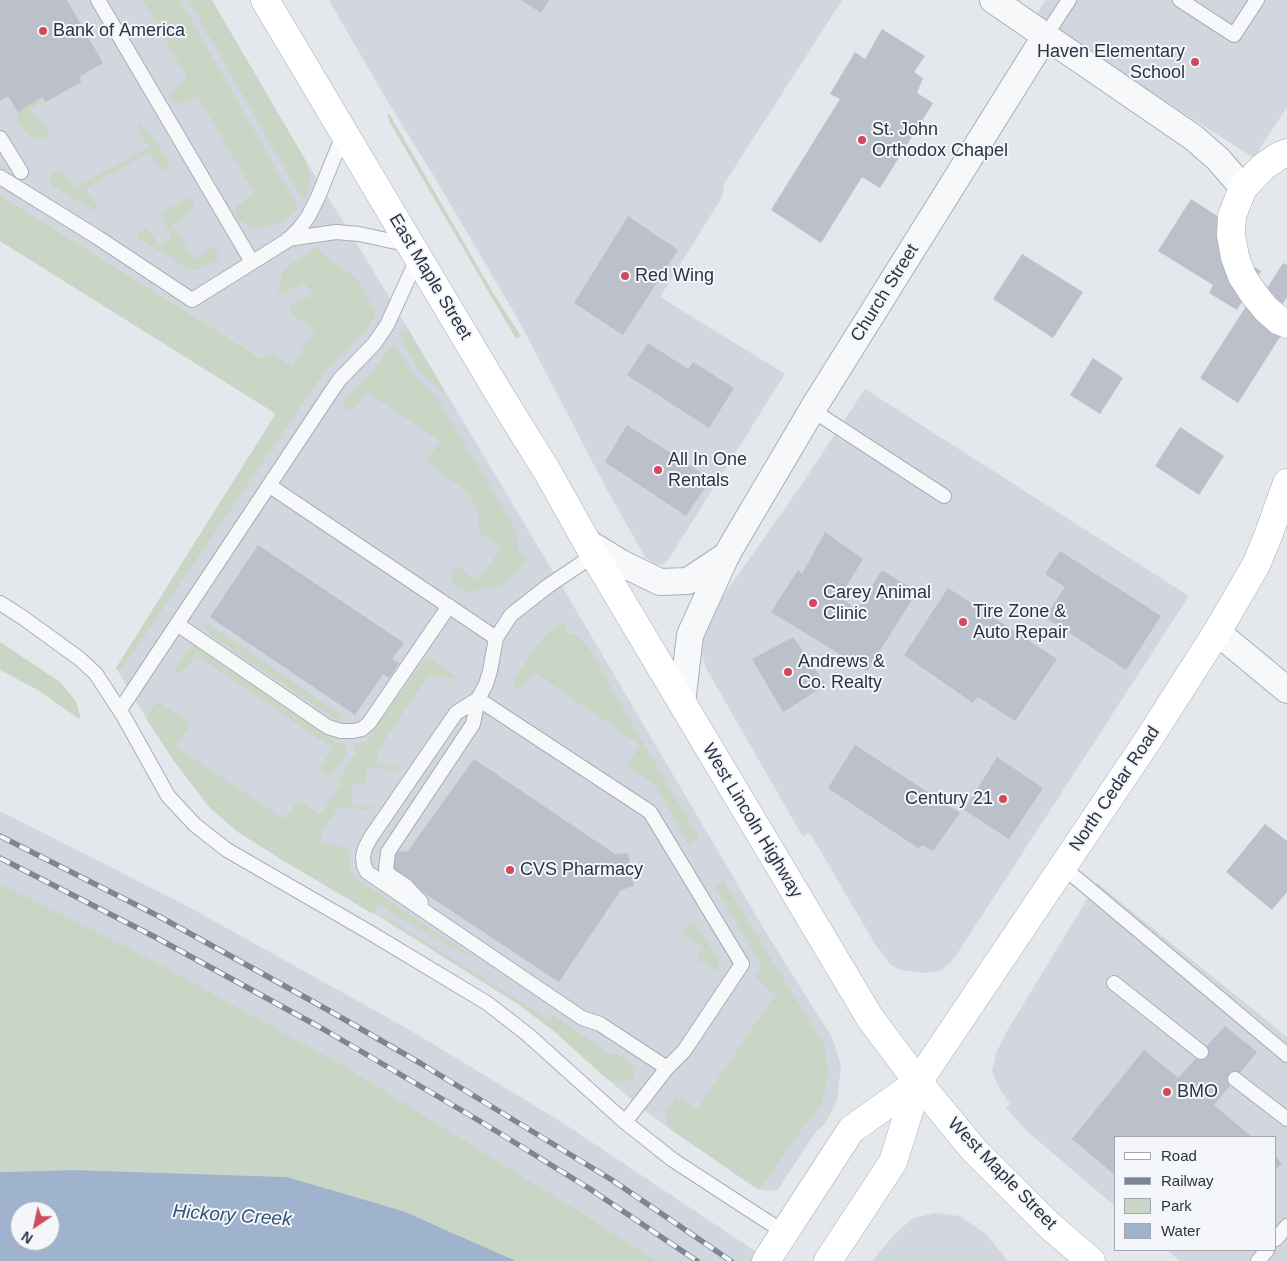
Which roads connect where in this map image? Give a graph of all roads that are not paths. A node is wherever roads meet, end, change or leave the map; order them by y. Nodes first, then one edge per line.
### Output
1 (98, 0) edge
2 (265, 0) edge
3 (993, 0) edge
4 (1069, 0) edge
5 (1180, 0) edge
6 (1258, 0) edge
7 (1046, 35) junction
8 (344, 133) junction
9 (0, 138) edge
10 (1284, 149) edge
11 (20, 172) dead end
12 (0, 178) edge
13 (1243, 188) junction
14 (288, 240) junction
15 (414, 251) junction
16 (252, 262) junction
17 (1285, 328) edge
18 (812, 410) junction
19 (1287, 483) edge
20 (270, 486) junction
21 (944, 496) dead end
22 (591, 548) junction
23 (728, 554) junction
24 (0, 603) edge
25 (449, 606) junction
26 (177, 624) junction
27 (1217, 632) junction
28 (496, 638) junction
29 (1287, 690) edge
30 (478, 699) junction
31 (682, 703) junction
32 (120, 710) junction
33 (1063, 867) junction
34 (434, 918) junction
35 (1114, 983) dead end
36 (1201, 1052) dead end
37 (1287, 1055) edge
38 (667, 1068) junction
39 (1236, 1079) dead end
40 (918, 1082) junction
41 (1287, 1119) edge
42 (625, 1122) junction
43 (1287, 1226) edge
44 (784, 1233) junction
45 (1277, 1238) edge
46 (1266, 1251) edge
47 (766, 1261) edge
48 (828, 1261) edge
49 (1091, 1261) edge
50 (1258, 1261) edge

1 - 16 lane
2 - 8 main road, East Maple Street
3 - 7 street
4 - 7 lane
5 - 6 lane
7 - 13 street
7 - 18 street, Church Street
8 - 14 lane
8 - 15 main road, East Maple Street
9 - 11 lane
10 - 13 main road
12 - 16 lane
13 - 17 main road
14 - 15 lane
14 - 16 lane
15 - 20 lane
15 - 22 main road, East Maple Street
18 - 21 lane
18 - 23 street, Church Street
19 - 27 main road, North Cedar Road
20 - 25 lane
20 - 26 lane
22 - 23 street
22 - 28 lane
22 - 31 main road, West Lincoln Highway
23 - 31 street, Church Street
24 - 32 lane
25 - 26 lane
25 - 28 lane
26 - 32 lane
27 - 29 street
27 - 33 main road, North Cedar Road
28 - 30 lane
30 - 34 lane
30 - 34 lane
30 - 38 lane
31 - 40 main road, West Lincoln Highway
32 - 42 lane
33 - 37 lane
33 - 40 main road, North Cedar Road
34 - 38 lane
35 - 36 lane
38 - 42 lane
39 - 41 lane
40 - 44 main road, North Cedar Road
40 - 48 main road, North Cedar Road
40 - 49 main road, West Maple Street
42 - 44 lane
43 - 45 lane
44 - 47 main road, North Cedar Road
46 - 50 lane

